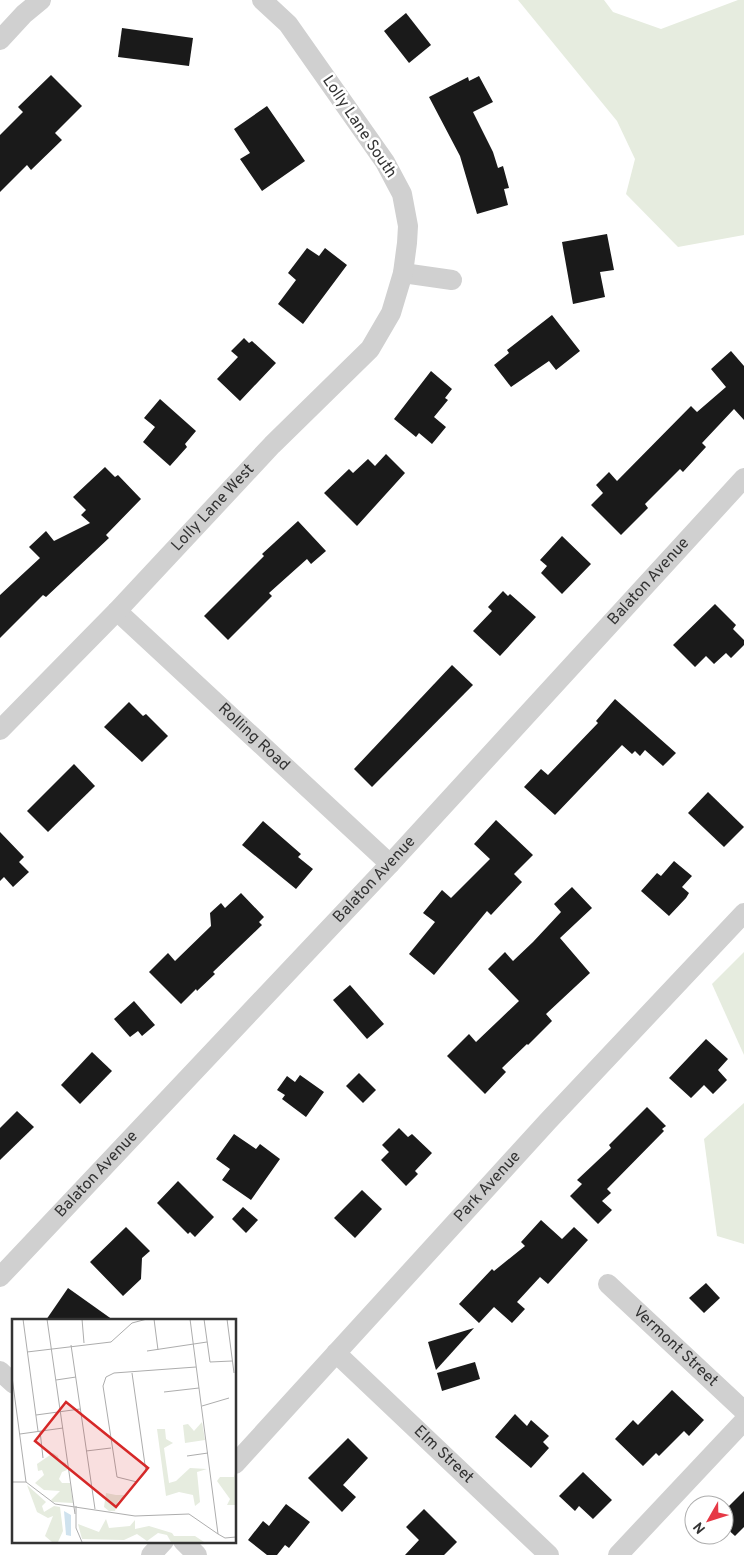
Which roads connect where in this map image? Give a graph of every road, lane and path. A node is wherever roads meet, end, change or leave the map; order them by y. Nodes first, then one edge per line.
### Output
1 (41, 0) edge
2 (262, 0) edge
3 (0, 40) edge
4 (403, 273) junction
5 (452, 280) dead end
6 (744, 478) edge
7 (117, 611) junction
8 (0, 730) edge
9 (390, 864) junction
10 (744, 913) edge
11 (0, 1277) edge
12 (608, 1284) dead end
13 (336, 1353) junction
14 (0, 1371) edge
15 (12, 1382) edge
16 (744, 1412) edge
17 (744, 1421) edge
18 (236, 1463) edge
19 (163, 1542) edge
20 (183, 1542) edge
21 (151, 1555) edge
22 (197, 1555) edge
23 (549, 1555) edge
24 (618, 1555) edge

1 - 3 street
2 - 4 street, Lolly Lane South
4 - 5 street
4 - 7 street, Lolly Lane West
6 - 9 street, Balaton Avenue
7 - 8 street, Lolly Lane West
7 - 9 street, Rolling Road
9 - 11 street, Balaton Avenue
10 - 13 street, Park Avenue
12 - 16 street, Vermont Street
13 - 18 street, Park Avenue
13 - 23 street, Elm Street
14 - 15 street
17 - 24 street
19 - 21 street
20 - 22 street

